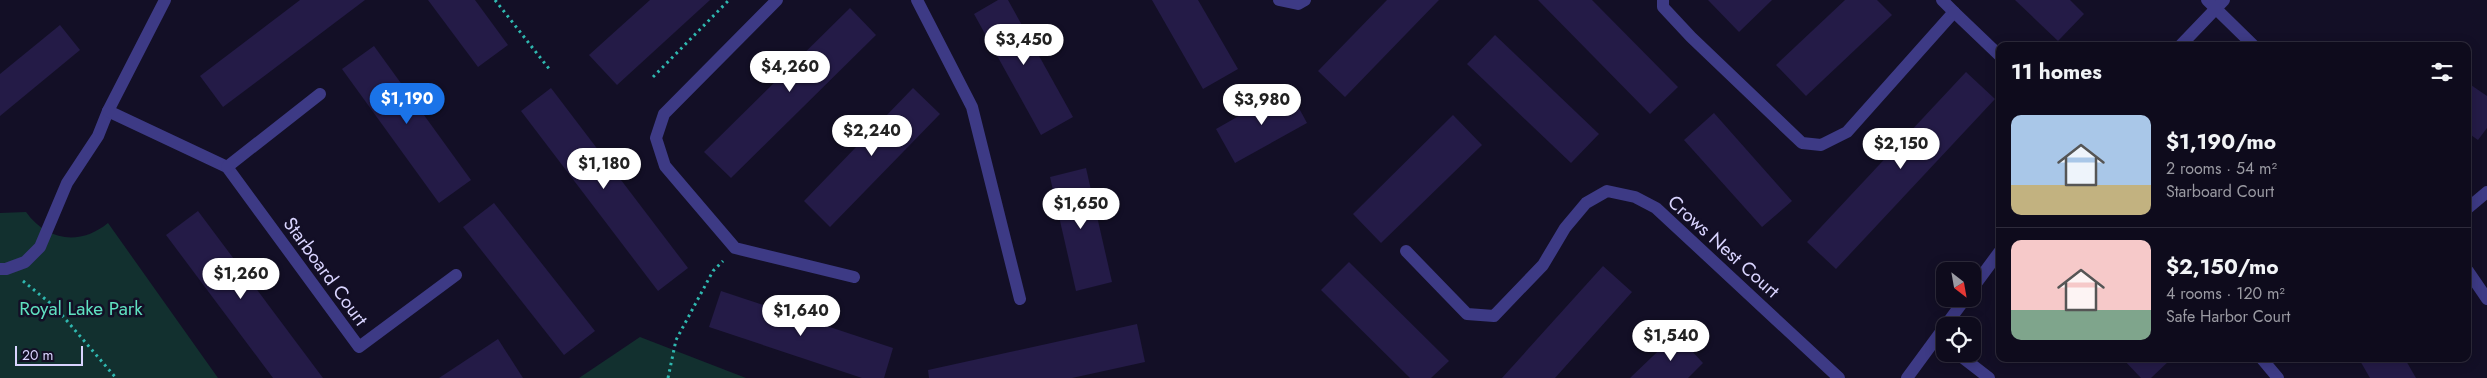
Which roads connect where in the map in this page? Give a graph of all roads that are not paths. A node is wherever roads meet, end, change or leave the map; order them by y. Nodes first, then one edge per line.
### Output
1 (165, 0) edge
2 (777, 0) edge
3 (917, 0) edge
4 (1278, 0) edge
5 (1305, 0) edge
6 (1663, 0) edge
7 (1942, 0) edge
8 (2216, 3) edge
9 (1954, 12) junction
10 (2183, 42) edge
11 (2250, 42) edge
12 (1996, 52) edge
13 (320, 94) dead end
14 (108, 111) junction
15 (227, 167) junction
16 (2487, 192) edge
17 (2471, 205) edge
18 (1406, 251) dead end
19 (1996, 256) edge
20 (3, 269) edge
21 (456, 275) dead end
22 (2471, 275) edge
23 (854, 277) dead end
24 (1981, 277) edge
25 (1020, 299) dead end
26 (2487, 299) edge
27 (1936, 346) edge
28 (1968, 362) edge
29 (2265, 362) edge
30 (1839, 378) edge
31 (1907, 378) edge
32 (1989, 378) edge
33 (2278, 378) edge

1 - 14 street
2 - 23 street
3 - 25 street
4 - 5 street
6 - 9 street
7 - 9 street
8 - 10 street
8 - 11 street
9 - 12 street
13 - 15 street
14 - 15 street, Starboard Court
14 - 20 street
15 - 21 street, Starboard Court
16 - 17 street
18 - 30 street, Crows Nest Court
19 - 24 street
22 - 26 street
27 - 31 street
28 - 32 street
29 - 33 street

